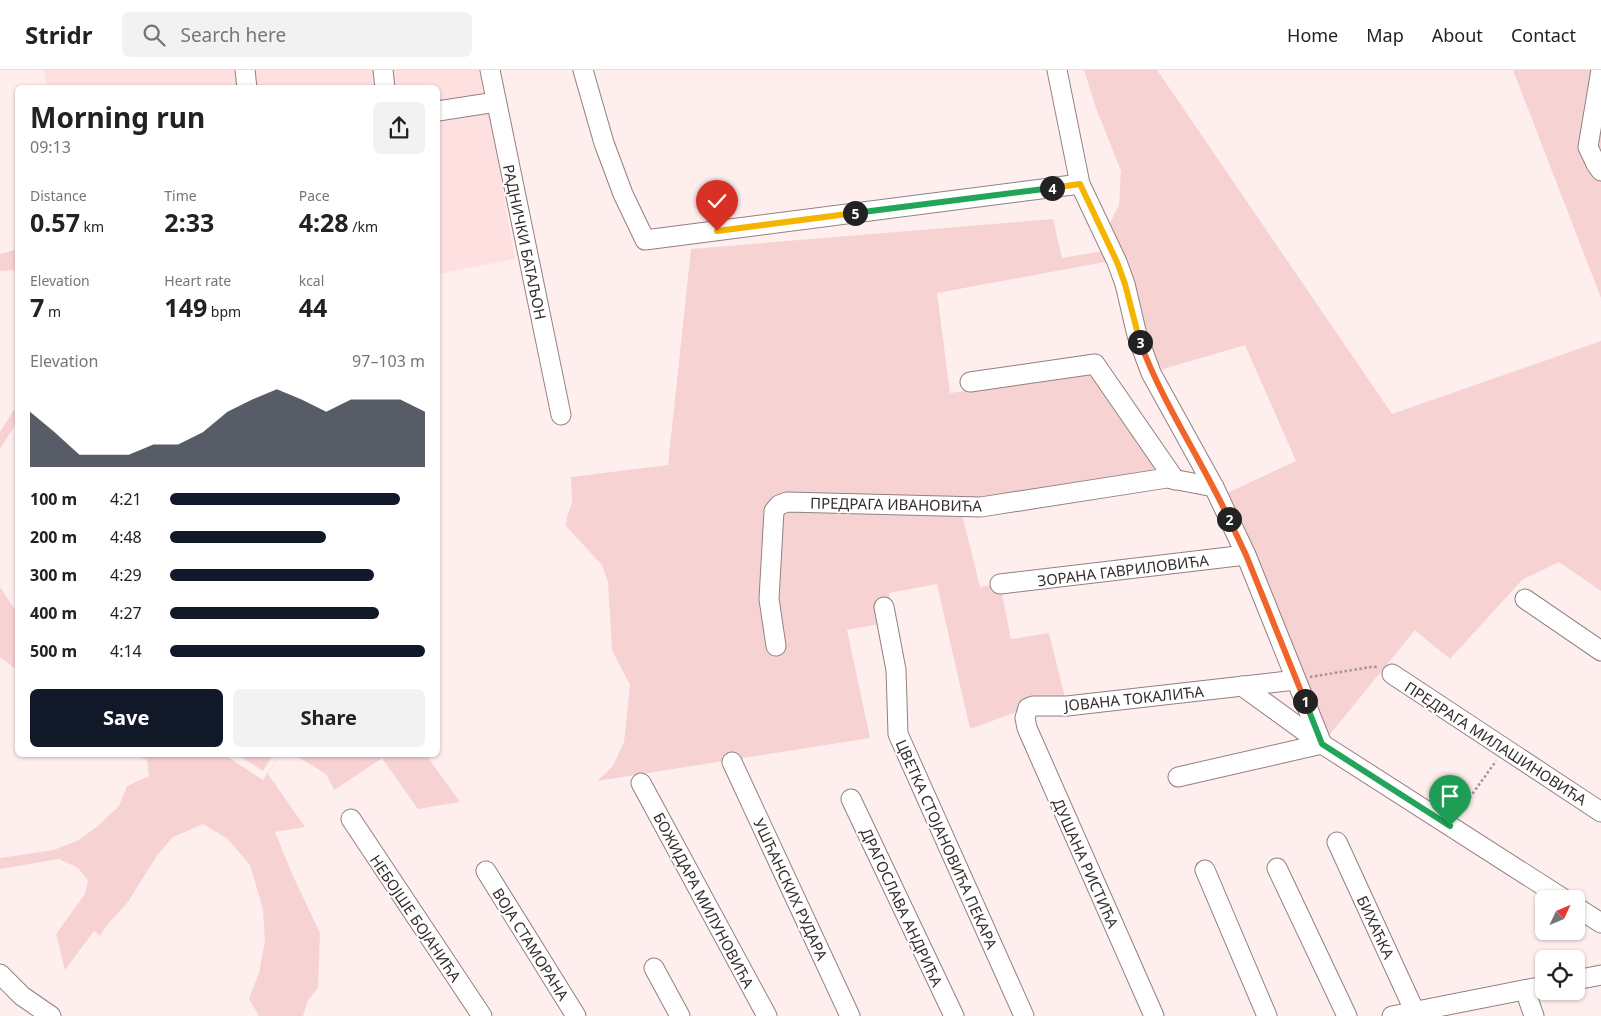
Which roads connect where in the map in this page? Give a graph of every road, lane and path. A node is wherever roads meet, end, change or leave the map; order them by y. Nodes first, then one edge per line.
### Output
1 (245, 70) edge
2 (383, 70) edge
3 (490, 70) edge
4 (583, 70) edge
5 (1057, 70) edge
6 (1601, 70) edge
7 (247, 85) edge
8 (385, 85) edge
9 (496, 102) junction
10 (440, 111) edge
11 (1601, 171) edge
12 (1080, 184) junction
13 (970, 382) dead end
14 (561, 415) dead end
15 (1175, 480) junction
16 (1214, 487) junction
17 (1246, 555) junction
18 (1000, 584) dead end
19 (1525, 599) dead end
20 (884, 607) dead end
21 (776, 646) dead end
22 (1601, 651) edge
23 (1392, 674) joint
24 (1296, 680) junction
25 (1242, 686) junction
26 (1028, 708) joint
27 (1322, 744) junction
28 (1505, 748) junction
29 (732, 762) dead end
30 (1178, 777) dead end
31 (641, 783) dead end
32 (852, 799) dead end
33 (1601, 812) edge
34 (351, 819) dead end
35 (1450, 826) junction
36 (1337, 842) dead end
37 (1277, 868) dead end
38 (1205, 870) dead end
39 (486, 871) dead end
40 (1550, 890) edge
41 (1585, 913) edge
42 (1601, 923) edge
43 (654, 968) dead end
44 (0, 974) edge
45 (1601, 976) edge
46 (1585, 979) edge
47 (1535, 988) edge
48 (1525, 990) junction
49 (1414, 1012) junction
50 (51, 1016) edge
51 (482, 1016) edge
52 (576, 1016) edge
53 (680, 1016) edge
54 (767, 1016) edge
55 (850, 1016) edge
56 (954, 1016) edge
57 (1024, 1016) edge
58 (1154, 1016) edge
59 (1267, 1016) edge
60 (1347, 1016) edge
61 (1392, 1016) edge
62 (1534, 1016) edge

1 - 7 street
2 - 8 street
3 - 9 street, РАДНИЧКИ БАТАЉОН
4 - 12 street
5 - 12 street
6 - 11 street
9 - 10 street
9 - 14 street, РАДНИЧКИ БАТАЉОН
12 - 16 street
13 - 15 street
15 - 16 street, ПРЕДРАГА ИВАНОВИЋА
15 - 21 street, ПРЕДРАГА ИВАНОВИЋА
16 - 17 street
17 - 18 street, ЗОРАНА ГАВРИЛОВИЋА
17 - 24 street
19 - 22 street
20 - 57 street, ЦВЕТКА СТОЈАНОВИЋА ПЕКАРА
23 - 24 path
23 - 28 street, ПРЕДРАГА МИЛАШИНОВИЋА
24 - 25 street, ЈОВАНА ТОКАЛИЋА
24 - 27 street
25 - 26 street, ЈОВАНА ТОКАЛИЋА
25 - 27 street
26 - 58 street, ДУШАНА РИСТИЋА
27 - 30 street
27 - 35 street
28 - 33 street, ПРЕДРАГА МИЛАШИНОВИЋА
28 - 35 path
29 - 55 street, УШЋАНСКИХ РУДАРА
31 - 54 street, БОЖИДАРА МИЛУНОВИЋА
32 - 56 street, ДРАГОСЛАВА АНДРИЋА
34 - 51 street, НЕБОЈШЕ БОЈАНИЋА
35 - 40 street
36 - 49 street, БИХАЋКА
37 - 60 street
38 - 59 street
39 - 52 street, ВОЈА СТАМОРАНА
41 - 42 street
43 - 53 street
44 - 50 street
45 - 46 street
47 - 48 street
48 - 49 street
48 - 62 street
49 - 61 street

